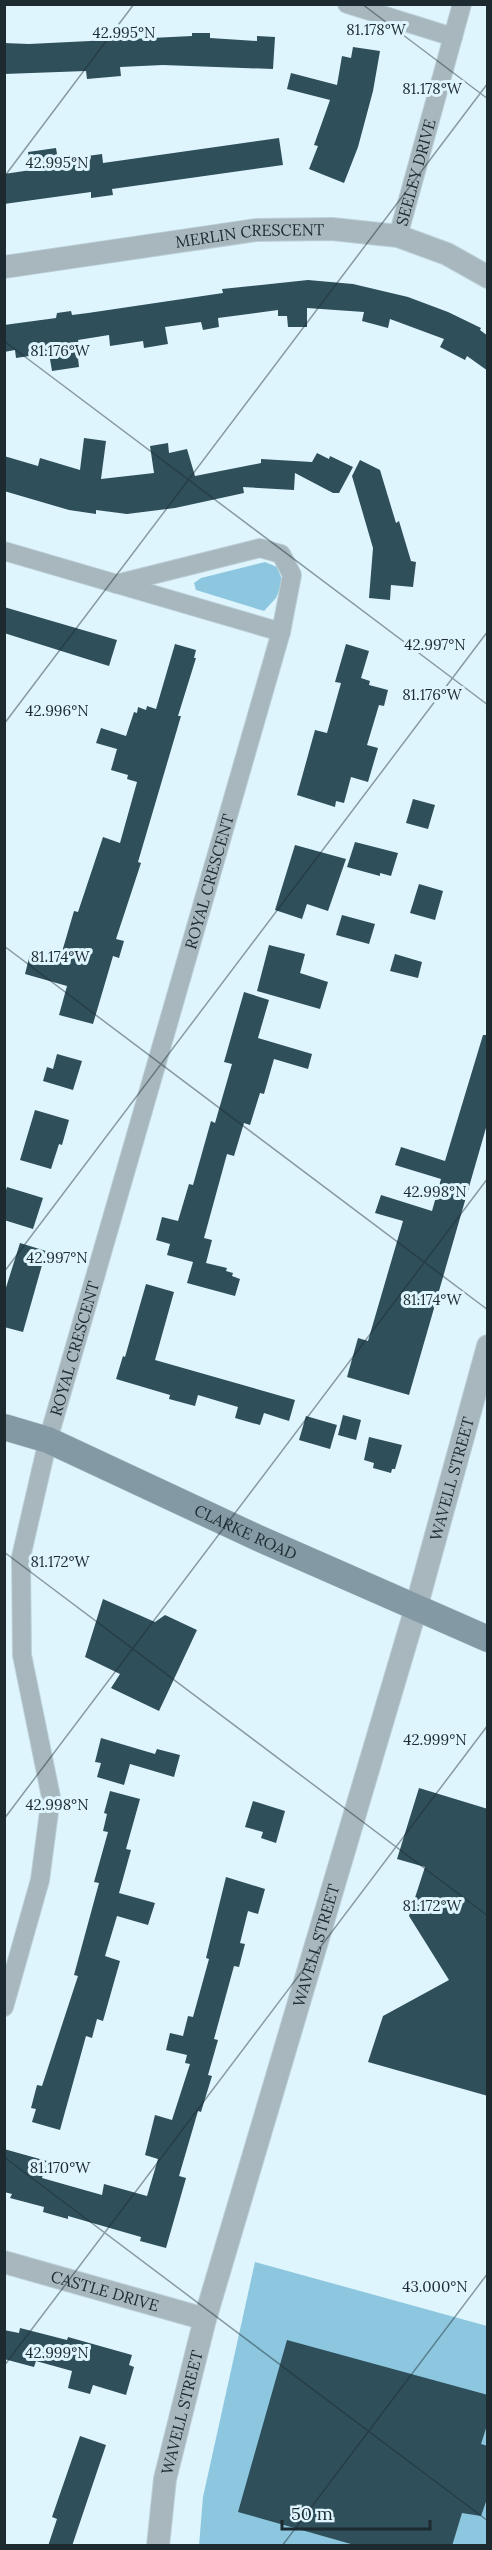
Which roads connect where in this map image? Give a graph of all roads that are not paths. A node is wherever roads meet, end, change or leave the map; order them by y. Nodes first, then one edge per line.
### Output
1 (347, 4) edge
2 (462, 4) edge
3 (453, 37) junction
4 (398, 236) junction
5 (4, 267) edge
6 (488, 278) edge
7 (4, 551) edge
8 (116, 584) junction
9 (281, 632) junction
10 (488, 1347) edge
11 (4, 1427) edge
12 (48, 1440) junction
13 (416, 1608) junction
14 (488, 1639) edge
15 (4, 2007) edge
16 (4, 2262) edge
17 (205, 2319) junction
18 (158, 2546) edge

1 - 3 street
2 - 3 street, SEELEY DRIVE
3 - 4 street, SEELEY DRIVE
4 - 5 street, MERLIN CRESCENT
4 - 6 street, MERLIN CRESCENT
7 - 8 street
8 - 9 street
8 - 9 street, ROYAL CRESCENT
9 - 12 street, ROYAL CRESCENT
10 - 13 street, WAVELL STREET
11 - 12 main road, CLARKE ROAD
12 - 13 main road, CLARKE ROAD
12 - 15 street, ROYAL CRESCENT
13 - 14 main road, CLARKE ROAD
13 - 17 street, WAVELL STREET
16 - 17 street, CASTLE DRIVE
17 - 18 street, WAVELL STREET

